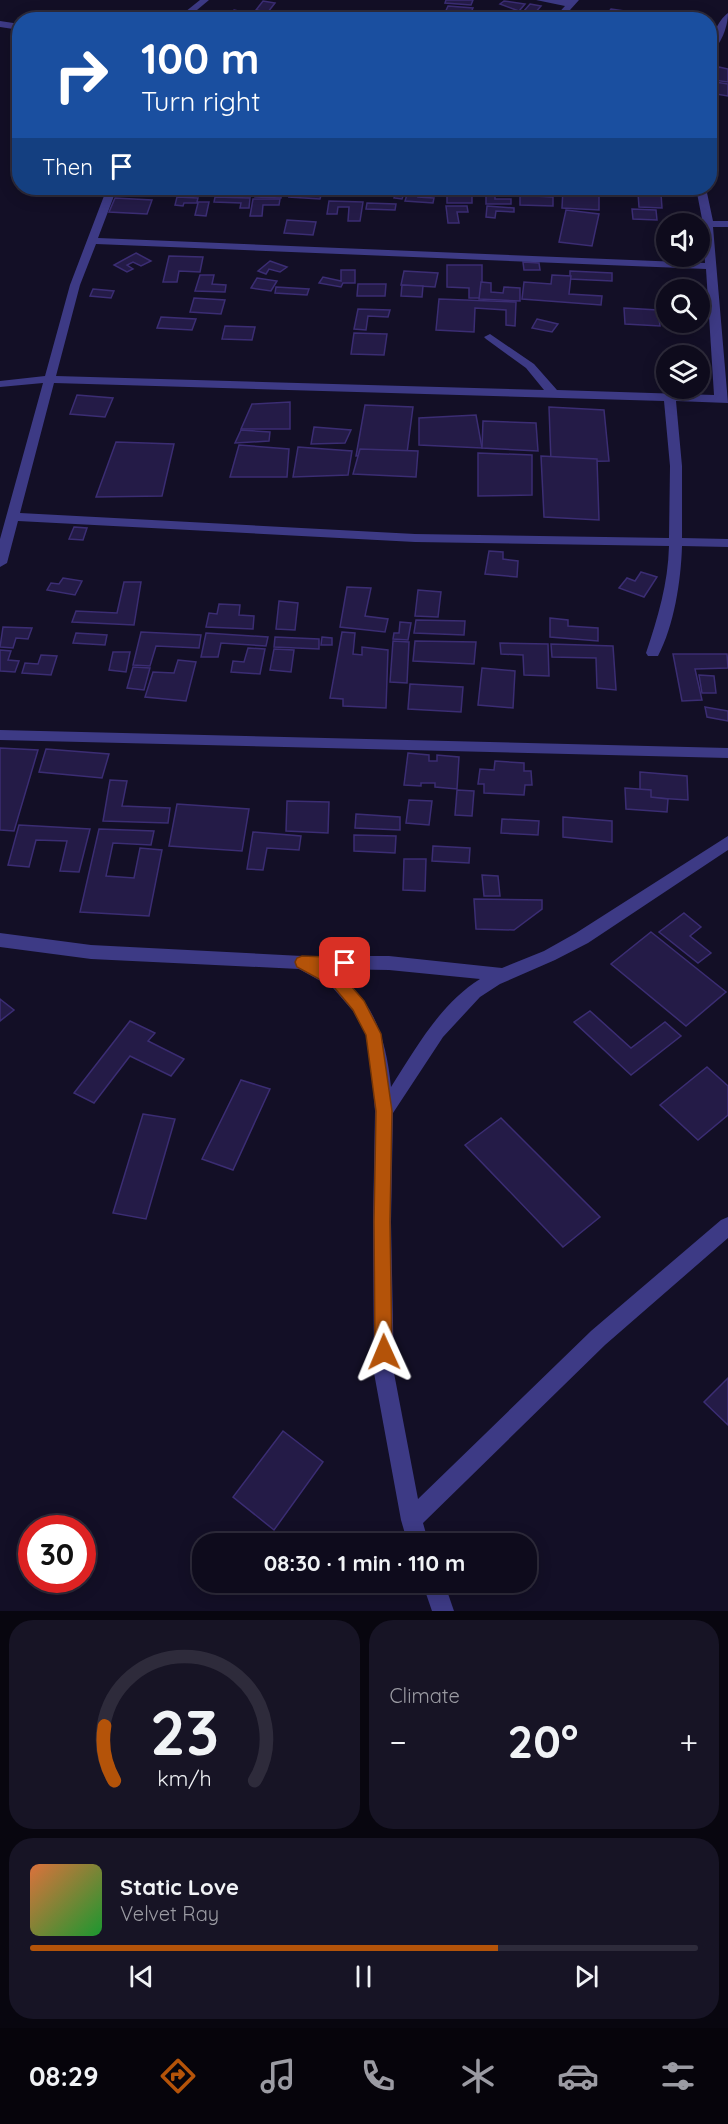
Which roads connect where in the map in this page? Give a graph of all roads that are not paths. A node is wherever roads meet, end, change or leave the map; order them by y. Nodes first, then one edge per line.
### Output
1 (205, 0) edge
2 (540, 0) edge
3 (573, 2) edge
4 (189, 12) edge
5 (727, 20) edge
6 (717, 37) edge
7 (109, 195) edge
8 (702, 195) edge
9 (706, 213) edge
10 (710, 224) edge
11 (728, 224) edge
12 (90, 241) junction
13 (710, 252) edge
14 (711, 266) junction
15 (713, 305) junction
16 (728, 306) edge
17 (490, 337) dead end
18 (50, 379) junction
19 (0, 384) edge
20 (553, 393) junction
21 (656, 397) edge
22 (724, 398) edge
23 (670, 399) edge
24 (13, 517) junction
25 (675, 542) junction
26 (728, 543) edge
27 (0, 563) edge
28 (653, 653) dead end
29 (0, 735) edge
30 (728, 753) edge
31 (728, 842) edge
32 (0, 940) edge
33 (302, 962) junction
34 (504, 975) junction
35 (384, 1111) junction
36 (728, 1226) edge
37 (411, 1520) junction
38 (415, 1533) edge
39 (437, 1593) edge
40 (443, 1611) edge

1 - 4 street
2 - 3 street
5 - 6 street
7 - 12 street
8 - 9 street
10 - 11 street
12 - 14 street
12 - 18 street
13 - 14 street
14 - 15 street
15 - 16 street
15 - 22 street
17 - 20 street
18 - 19 street
18 - 20 street
18 - 24 street
20 - 21 street
23 - 25 street
24 - 25 street
24 - 27 street
25 - 26 street
25 - 28 street
29 - 30 street
31 - 34 street
32 - 33 street
33 - 34 street
33 - 35 street
34 - 35 street
35 - 37 street
36 - 37 street
37 - 38 street
39 - 40 street

